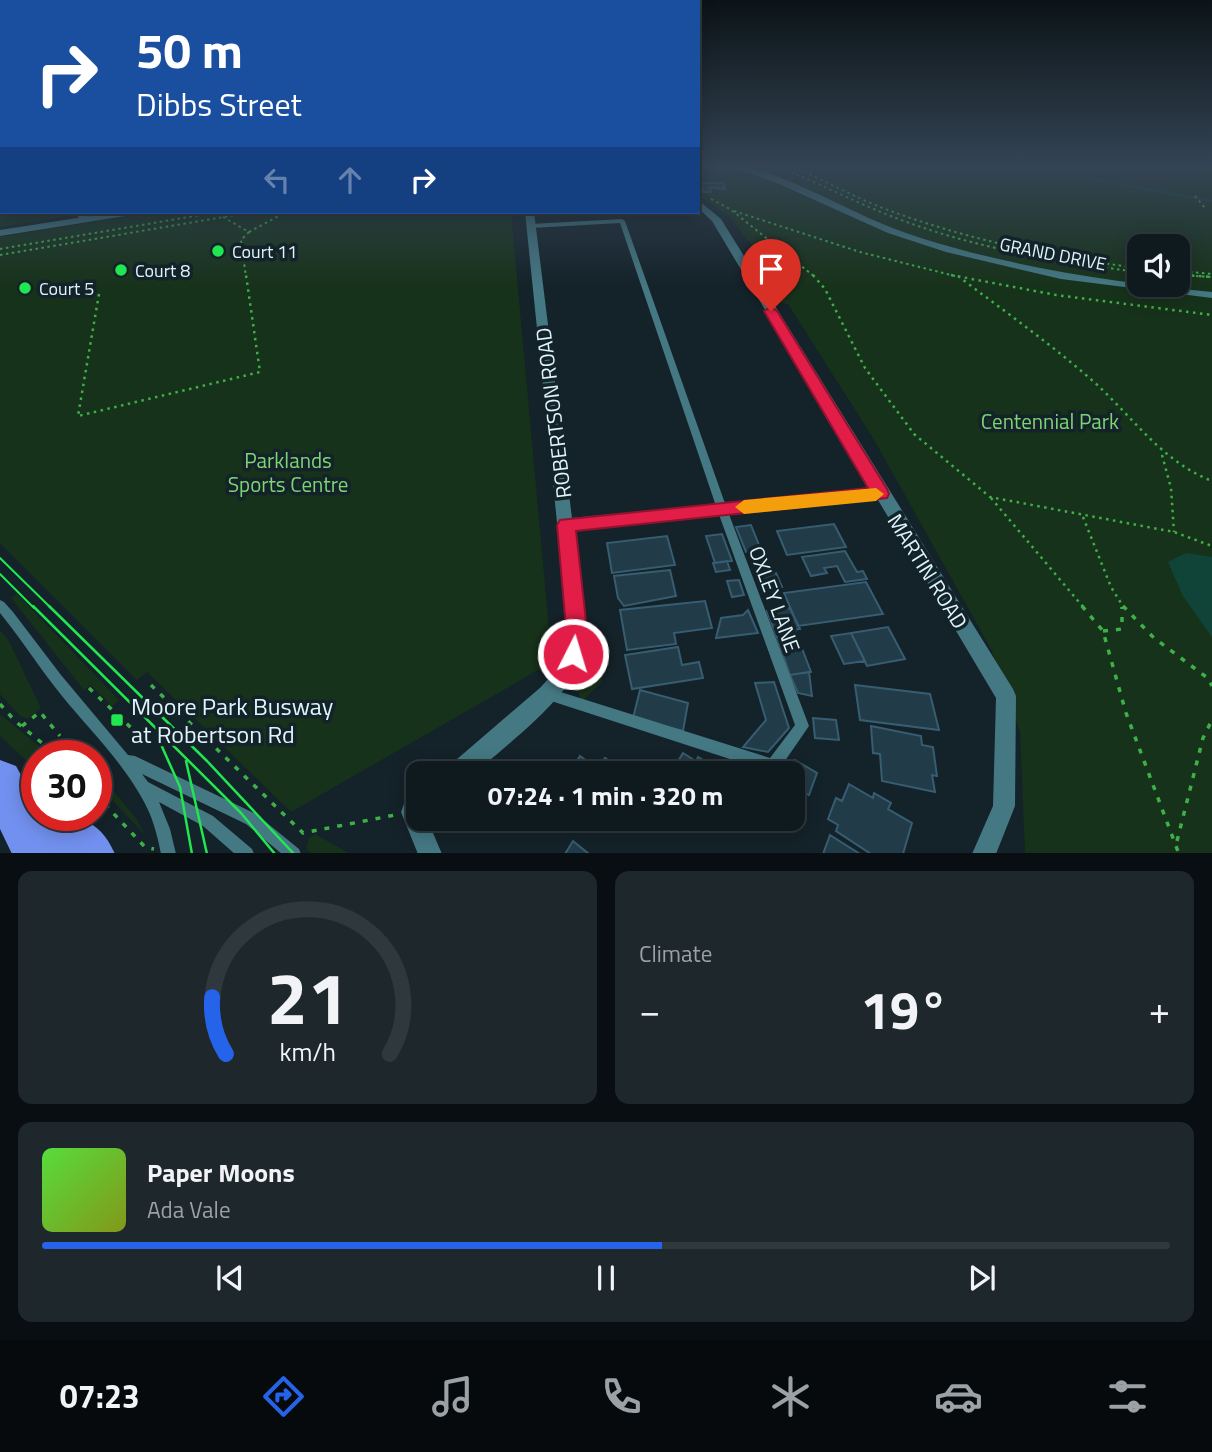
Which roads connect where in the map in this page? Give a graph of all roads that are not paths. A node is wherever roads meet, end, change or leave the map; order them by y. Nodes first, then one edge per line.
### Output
1 (706, 207) edge
2 (837, 207) edge
3 (106, 214) edge
4 (81, 216) edge
5 (530, 219) edge
6 (0, 233) edge
7 (1212, 295) edge
8 (880, 494) junction
9 (722, 509) junction
10 (566, 525) junction
11 (0, 605) edge
12 (548, 694) junction
13 (125, 759) junction
14 (472, 761) edge
15 (142, 783) junction
16 (31, 831) edge
17 (62, 831) edge
18 (422, 831) edge
19 (38, 853) edge
20 (91, 853) edge
21 (169, 853) edge
22 (247, 853) edge
23 (294, 853) edge
24 (430, 853) edge
25 (984, 853) edge

1 - 8 street, MARTIN ROAD
2 - 7 street, GRAND DRIVE
3 - 4 street
4 - 6 street
5 - 9 lane, OXLEY LANE
5 - 10 street, ROBERTSON ROAD
8 - 9 street
8 - 25 street, MARTIN ROAD
9 - 10 street
9 - 12 lane, OXLEY LANE
10 - 12 street, ROBERTSON ROAD
11 - 13 lane
12 - 14 street, ROBERTSON ROAD
13 - 15 lane
13 - 23 lane
15 - 21 lane
15 - 22 lane
16 - 19 main road
17 - 20 main road
18 - 24 street

